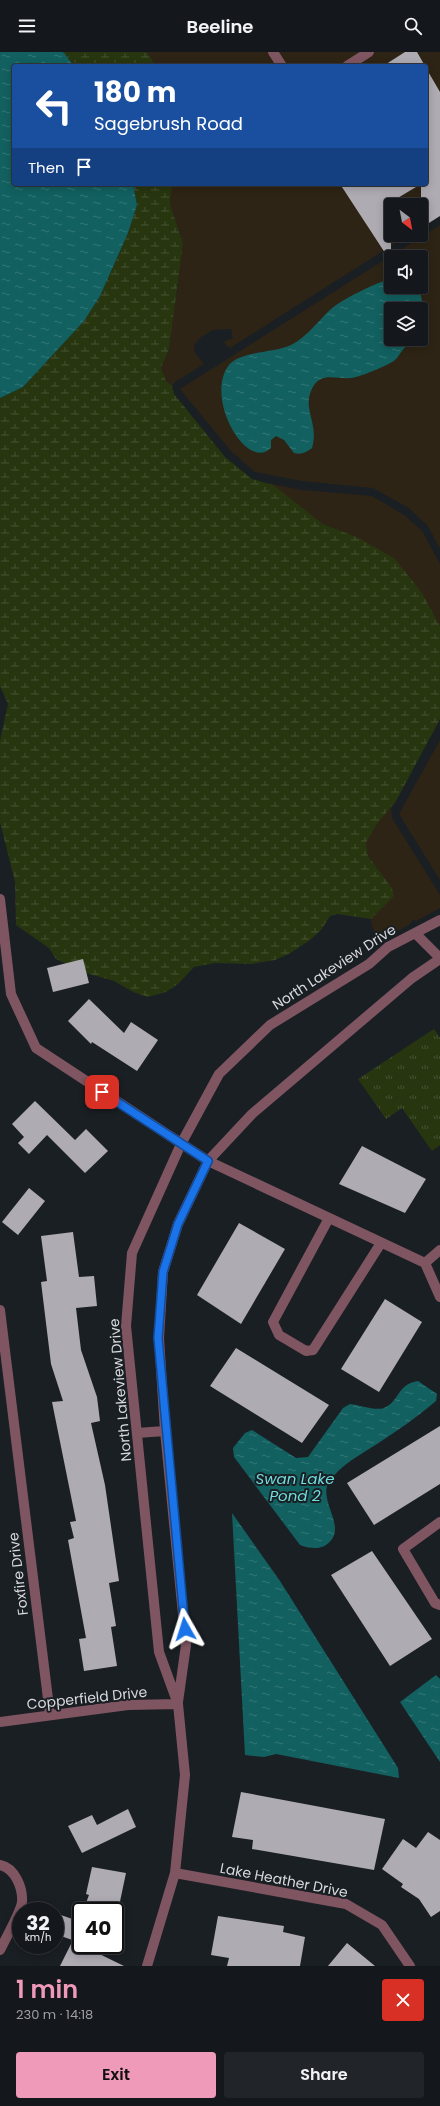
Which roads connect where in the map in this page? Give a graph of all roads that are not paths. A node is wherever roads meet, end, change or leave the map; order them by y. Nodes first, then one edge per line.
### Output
1 (273, 52) edge
2 (369, 52) edge
3 (281, 64) edge
4 (350, 64) edge
5 (0, 899) edge
6 (440, 920) edge
7 (415, 933) junction
8 (440, 959) edge
9 (181, 1144) junction
10 (208, 1161) junction
11 (329, 1218) junction
12 (381, 1243) junction
13 (440, 1250) edge
14 (425, 1263) junction
15 (440, 1297) edge
16 (0, 1310) edge
17 (166, 1431) junction
18 (137, 1433) junction
19 (440, 1522) edge
20 (440, 1605) edge
21 (178, 1704) junction
22 (50, 1715) junction
23 (0, 1722) edge
24 (0, 1865) edge
25 (175, 1873) junction
26 (0, 1950) edge
27 (147, 1966) edge
28 (410, 1966) edge

1 - 3 street
2 - 4 street
5 - 9 street
6 - 7 street, North Lakeview Drive
7 - 8 street
7 - 9 street, North Lakeview Drive
8 - 10 street, North Lakeview Drive
9 - 10 street
9 - 18 street, North Lakeview Drive
10 - 11 street
10 - 17 street, North Lakeview Drive
11 - 12 street
11 - 12 street
12 - 14 street
13 - 14 street
14 - 15 street
16 - 22 street, Foxfire Drive
17 - 18 street
17 - 21 street, North Lakeview Drive
18 - 21 street, North Lakeview Drive
19 - 20 street
21 - 22 street, Copperfield Drive
21 - 25 street, North Lakeview Drive
22 - 23 street, Copperfield Drive
24 - 26 street
25 - 27 street, North Lakeview Drive
25 - 28 street, Lake Heather Drive

